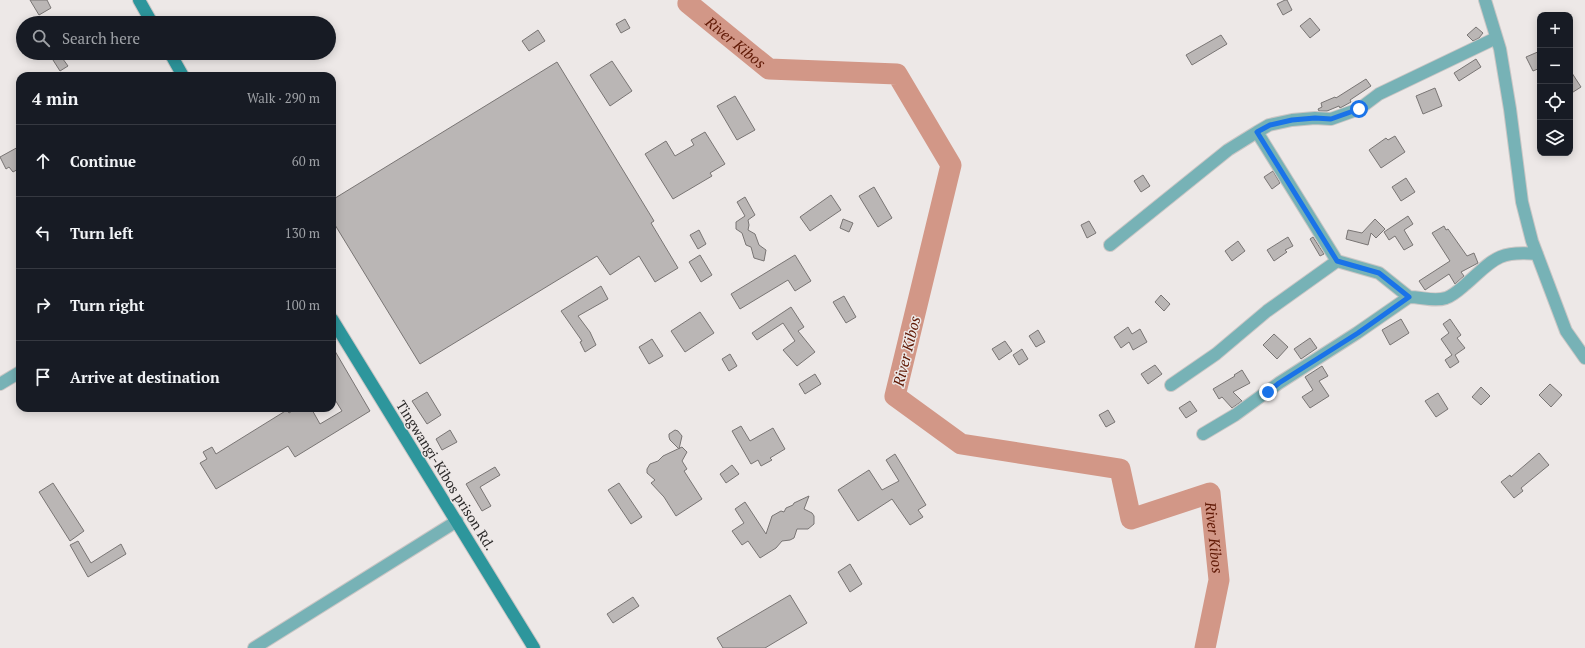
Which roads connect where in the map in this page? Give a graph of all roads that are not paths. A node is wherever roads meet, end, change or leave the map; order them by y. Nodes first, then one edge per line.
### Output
1 (139, 0) edge
2 (1484, 0) edge
3 (148, 16) edge
4 (1496, 38) junction
5 (174, 60) edge
6 (181, 72) edge
7 (1257, 132) junction
8 (1110, 245) dead end
9 (1537, 254) junction
10 (1337, 261) junction
11 (1409, 297) junction
12 (336, 324) edge
13 (1585, 358) edge
14 (16, 374) edge
15 (0, 384) edge
16 (1171, 385) dead end
17 (1203, 434) dead end
18 (457, 521) junction
19 (254, 648) edge
20 (534, 648) edge

1 - 3 street
2 - 4 street
4 - 7 street
4 - 9 street
5 - 6 street
7 - 8 street
7 - 10 street
9 - 11 street
9 - 13 street
10 - 11 street
10 - 16 street
11 - 17 street
12 - 18 street, Tingwangi-Kibos prison Rd.
14 - 15 street
18 - 19 street
18 - 20 street, Tingwangi-Kibos prison Rd.

